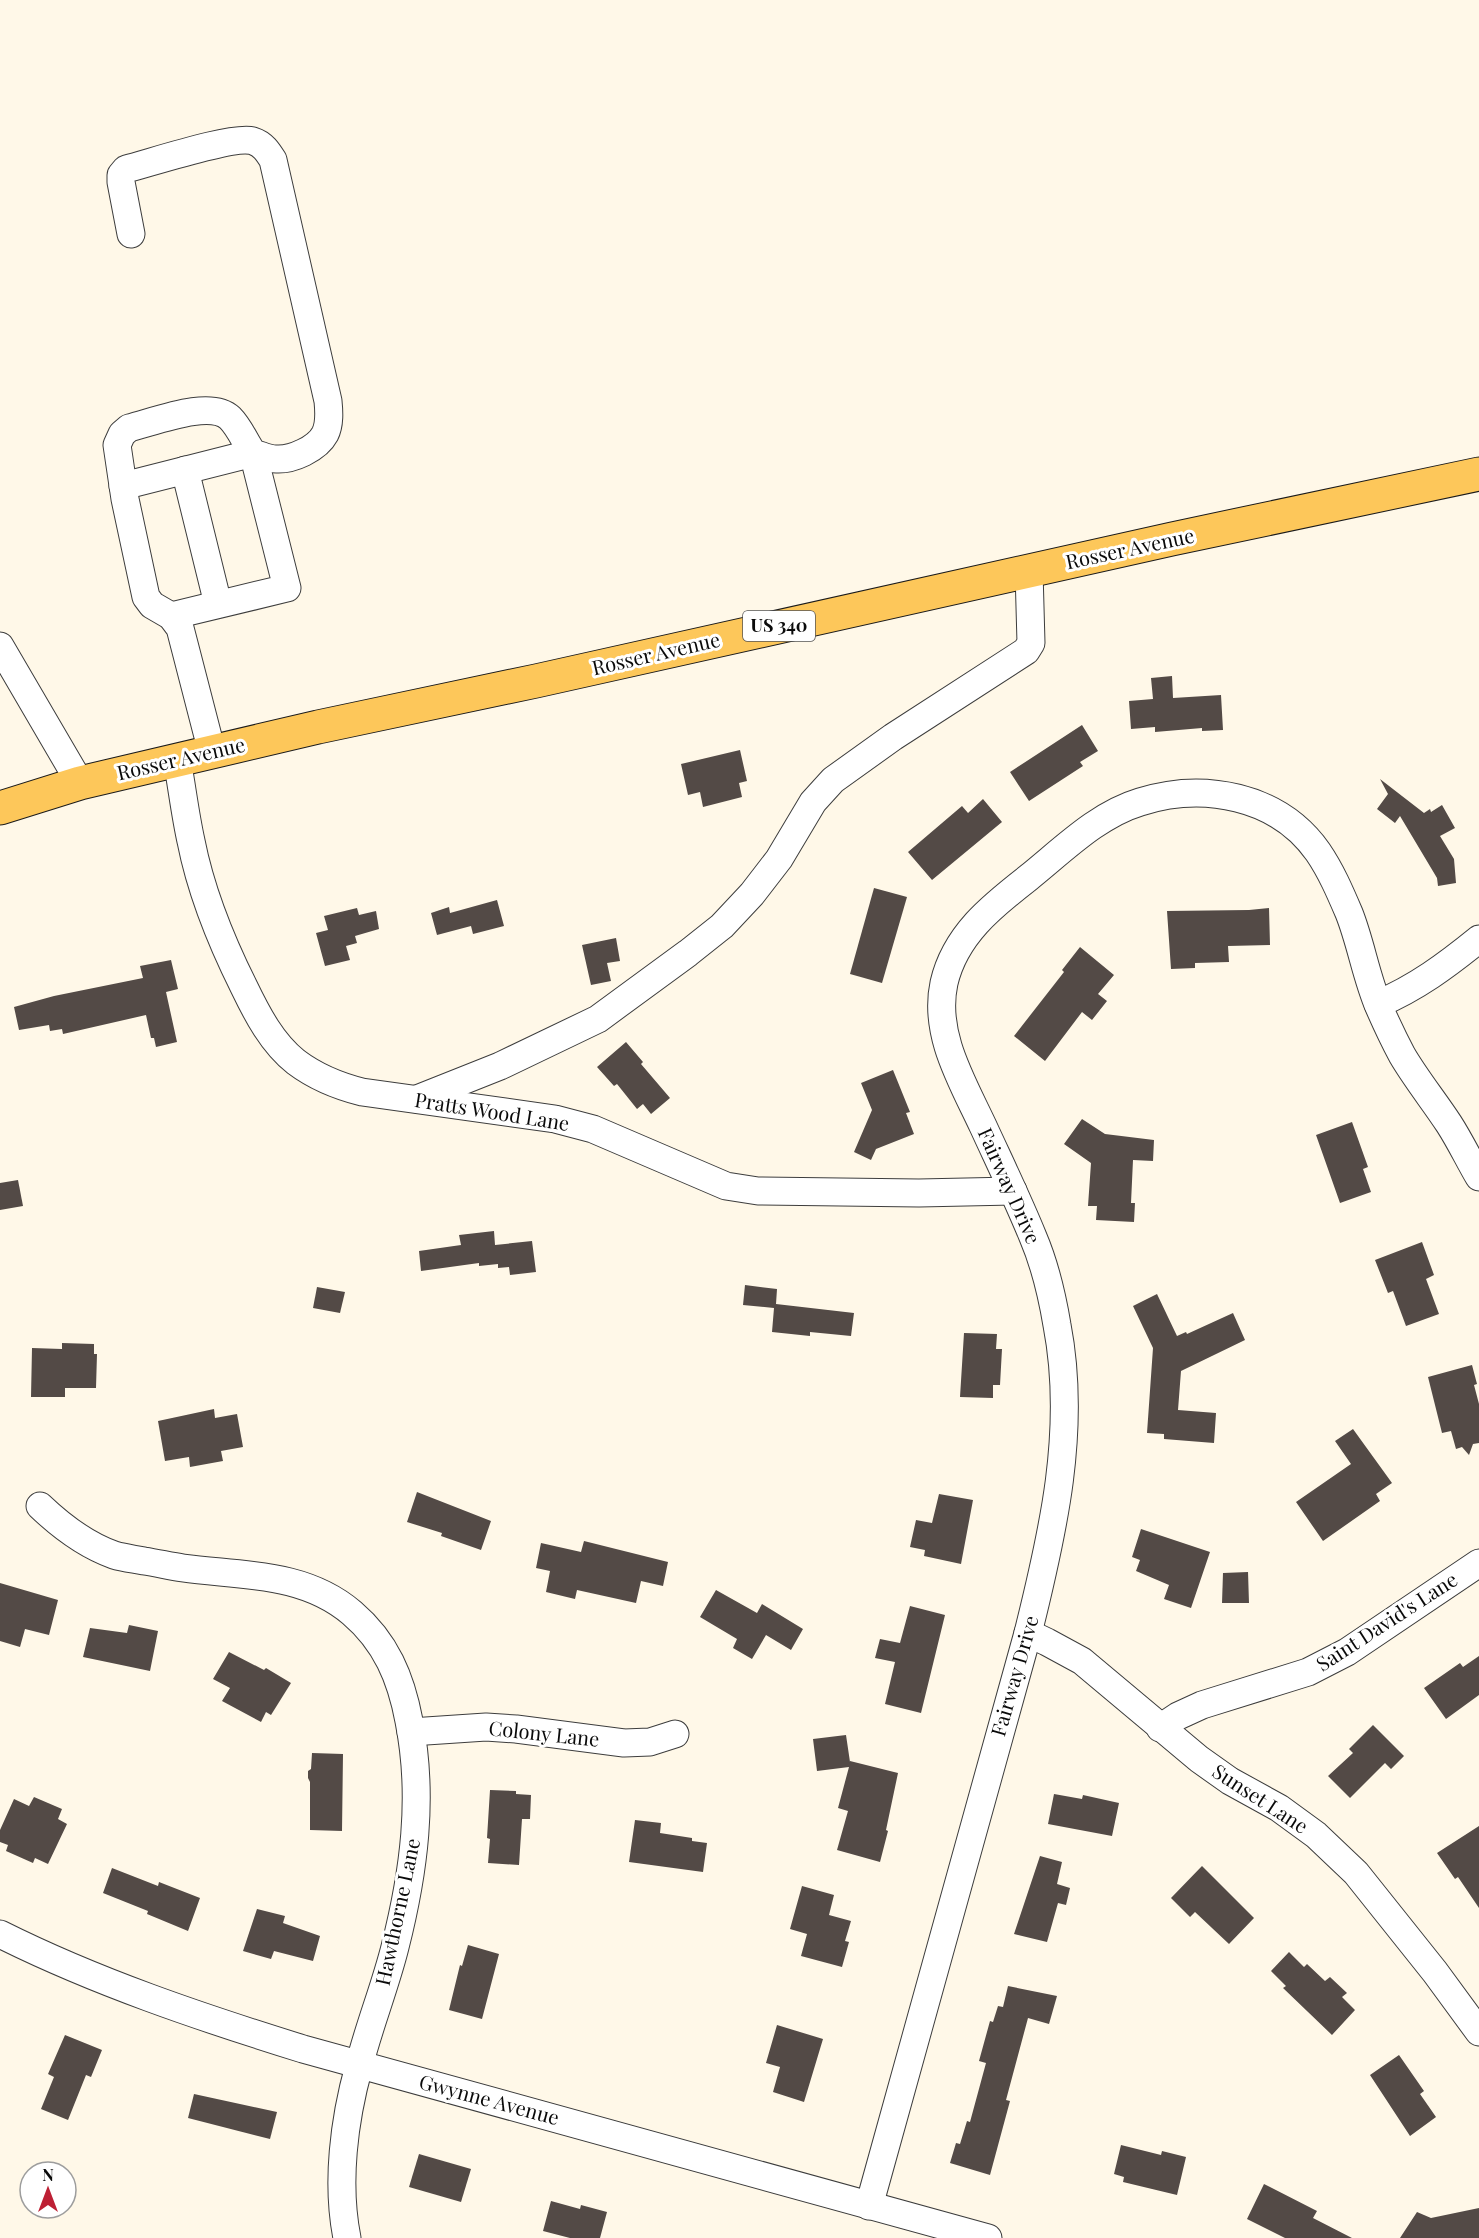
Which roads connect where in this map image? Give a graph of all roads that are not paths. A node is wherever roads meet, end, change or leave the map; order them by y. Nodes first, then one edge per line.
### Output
1 (131, 234) dead end
2 (253, 453) junction
3 (184, 470) junction
4 (1479, 474) edge
5 (123, 486) junction
6 (1029, 571) junction
7 (218, 604) junction
8 (171, 616) junction
9 (0, 646) edge
10 (212, 752) junction
11 (177, 760) junction
12 (80, 783) junction
13 (0, 792) edge
14 (0, 808) edge
15 (1479, 939) edge
16 (1378, 1004) junction
17 (416, 1100) junction
18 (1479, 1177) edge
19 (1013, 1191) junction
20 (40, 1506) dead end
21 (1479, 1563) edge
22 (1028, 1633) junction
23 (1160, 1728) junction
24 (411, 1732) junction
25 (675, 1734) dead end
26 (2, 1944) edge
27 (1479, 2032) edge
28 (359, 2064) junction
29 (869, 2206) junction
30 (347, 2238) edge
31 (988, 2238) edge

1 - 2 street
2 - 3 street
2 - 5 street
2 - 7 street
3 - 5 street
3 - 7 street
4 - 6 main road, Rosser Avenue / US 340
5 - 8 street
6 - 10 main road, Rosser Avenue / US 340
6 - 17 street
7 - 8 street
8 - 10 street
9 - 12 street
10 - 11 main road, Rosser Avenue / US 340
11 - 12 main road, Rosser Avenue / US 340
11 - 17 street, Pratts Wood Lane
12 - 13 main road, Rosser Avenue / US 340
12 - 14 main road, Rosser Avenue / US 340
15 - 16 street
16 - 18 street, Fairway Drive
16 - 19 street, Fairway Drive
17 - 19 street, Pratts Wood Lane
19 - 22 street, Fairway Drive
20 - 24 street, Hawthorne Lane
21 - 23 street, Saint David's Lane
22 - 23 street, Sunset Lane
22 - 29 street, Fairway Drive
23 - 27 street, Sunset Lane
24 - 25 street, Colony Lane
24 - 28 street, Hawthorne Lane
26 - 28 street, Gwynne Avenue
28 - 29 street, Gwynne Avenue
28 - 30 street, Hawthorne Lane
29 - 31 street, Gwynne Avenue

